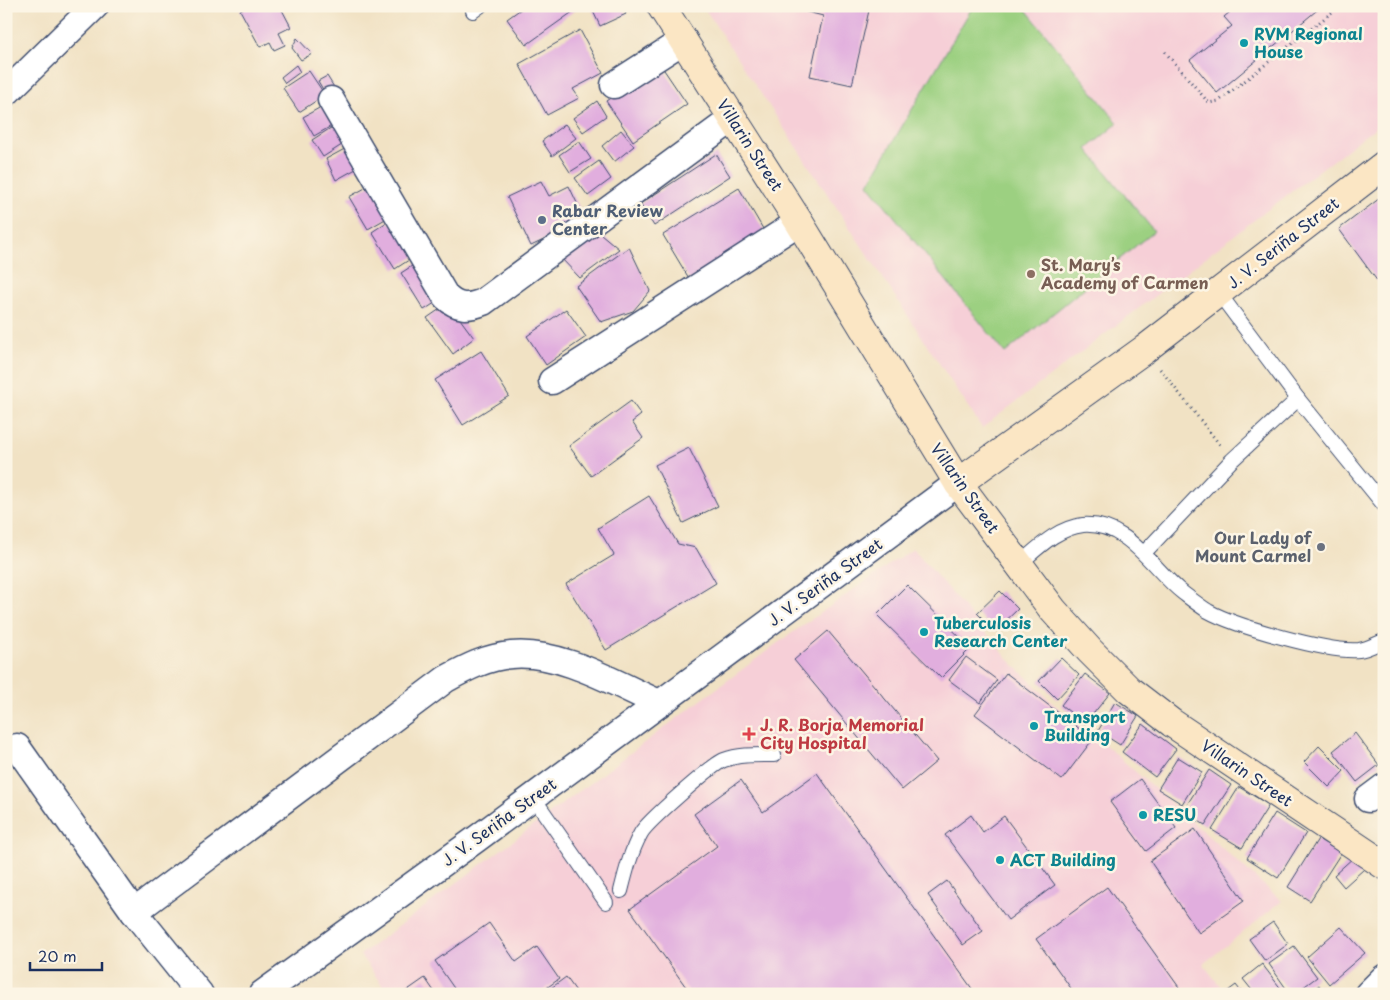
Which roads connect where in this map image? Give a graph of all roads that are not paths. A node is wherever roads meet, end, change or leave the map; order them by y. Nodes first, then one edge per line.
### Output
1 (95, 6) edge
2 (661, 6) edge
3 (684, 40) junction
4 (614, 85) dead end
5 (6, 93) edge
6 (332, 100) dead end
7 (732, 119) junction
8 (1384, 165) edge
9 (799, 222) junction
10 (1218, 292) junction
11 (552, 381) dead end
12 (1298, 400) junction
13 (958, 483) junction
14 (1384, 505) edge
15 (1144, 553) junction
16 (1019, 564) junction
17 (1384, 641) edge
18 (659, 703) junction
19 (17, 747) dead end
20 (774, 755) dead end
21 (533, 797) junction
22 (1384, 865) edge
23 (620, 891) dead end
24 (606, 902) dead end
25 (134, 912) junction
26 (1384, 978) edge
27 (200, 994) edge
28 (262, 994) edge
29 (1368, 994) edge

1 - 5 street
2 - 3 main road, Villarin Street
3 - 4 street
3 - 7 main road, Villarin Street
6 - 7 street
7 - 9 main road, Villarin Street
8 - 10 main road, J. V. Seriña Street
9 - 11 street
9 - 13 main road, Villarin Street
10 - 12 lane
10 - 13 main road, J. V. Seriña Street
12 - 14 lane
12 - 15 lane
13 - 16 main road, Villarin Street
13 - 18 street, J. V. Seriña Street
15 - 16 lane
15 - 17 lane
16 - 22 main road, Villarin Street
18 - 21 street, J. V. Seriña Street
18 - 25 street
19 - 25 street
20 - 23 lane
21 - 24 lane
21 - 28 street, J. V. Seriña Street
25 - 27 street
26 - 29 street

